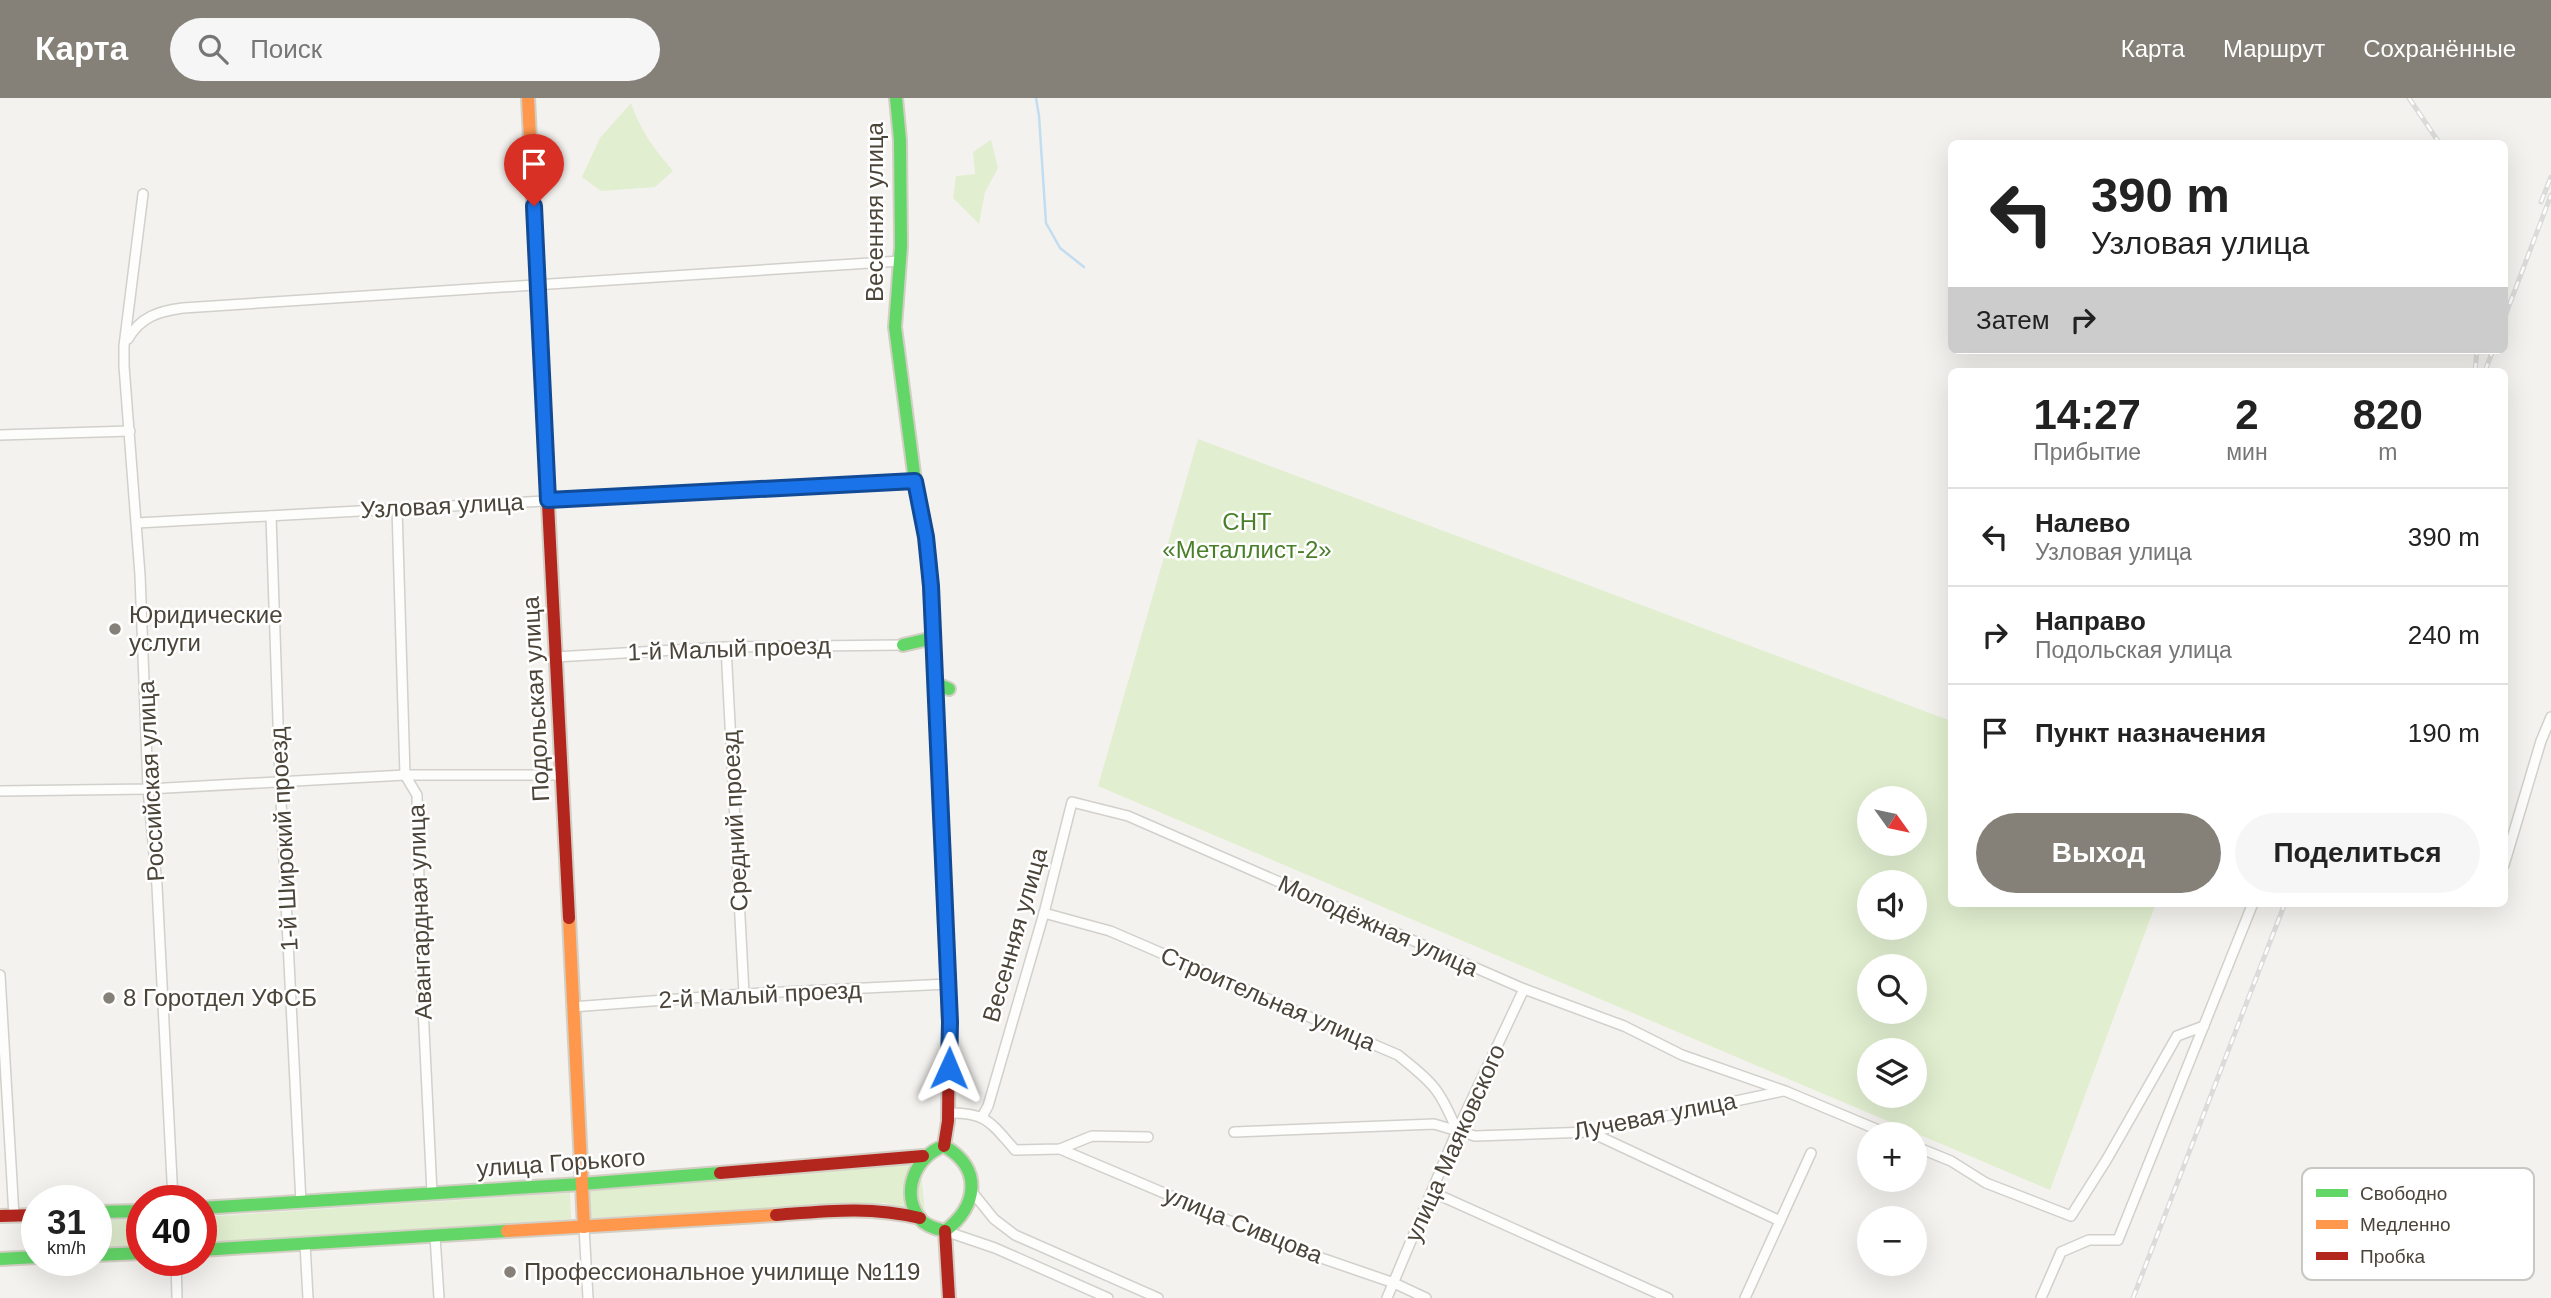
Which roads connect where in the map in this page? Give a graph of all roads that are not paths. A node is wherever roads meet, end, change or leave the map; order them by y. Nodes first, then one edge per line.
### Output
1 (528, 98) edge
2 (896, 98) edge
3 (143, 194) dead end
4 (900, 261) junction
5 (537, 285) junction
6 (124, 346) junction
7 (130, 431) junction
8 (0, 435) edge
9 (915, 481) junction
10 (548, 500) junction
11 (397, 509) junction
12 (271, 516) junction
13 (137, 523) junction
14 (933, 638) junction
15 (903, 645) joint
16 (726, 647) junction
17 (555, 657) junction
18 (935, 683) junction
19 (949, 689) dead end
20 (2551, 717) edge
21 (405, 775) junction
22 (560, 775) junction
23 (280, 780) junction
24 (148, 789) junction
25 (0, 791) edge
26 (1072, 802) joint
27 (2508, 852) edge
28 (2251, 907) edge
29 (1044, 913) junction
30 (0, 975) edge
31 (948, 985) junction
32 (1524, 989) junction
33 (744, 994) junction
34 (572, 1007) junction
35 (2204, 1026) junction
36 (1784, 1091) junction
37 (948, 1113) junction
38 (982, 1117) junction
39 (1859, 1122) edge
40 (1234, 1132) dead end
41 (1457, 1132) junction
42 (1590, 1132) junction
43 (1148, 1137) dead end
44 (944, 1146) junction
45 (1060, 1149) junction
46 (1927, 1151) edge
47 (1811, 1153) dead end
48 (923, 1156) junction
49 (581, 1184) junction
50 (172, 1185) edge
51 (1432, 1192) junction
52 (432, 1193) junction
53 (972, 1193) junction
54 (301, 1203) junction
55 (217, 1207) edge
56 (7, 1216) edge
57 (920, 1218) junction
58 (1780, 1221) junction
59 (584, 1227) junction
60 (945, 1231) junction
61 (435, 1236) junction
62 (305, 1244) junction
63 (217, 1249) edge
64 (21, 1258) edge
65 (0, 1259) edge
66 (176, 1276) edge
67 (1394, 1283) junction
68 (177, 1298) edge
69 (308, 1298) edge
70 (439, 1298) edge
71 (588, 1298) edge
72 (949, 1298) edge
73 (1108, 1298) edge
74 (1158, 1298) edge
75 (1387, 1298) edge
76 (1426, 1298) edge
77 (1668, 1298) edge
78 (1745, 1298) edge
79 (2041, 1298) edge

1 - 5 street, Подольская улица
2 - 4 street, Весенняя улица
3 - 6 street, Российская улица
4 - 5 street
4 - 9 street, Весенняя улица
5 - 6 street
5 - 10 street, Подольская улица
6 - 7 street, Российская улица
7 - 8 street
7 - 13 street, Российская улица
9 - 10 street, Узловая улица
9 - 14 street, Весенняя улица
10 - 11 street, Узловая улица
10 - 17 street, Подольская улица
11 - 12 street, Узловая улица
11 - 21 street, Авангардная улица
12 - 13 street, Узловая улица
12 - 23 street, 1-й Широкий проезд
13 - 24 street, Российская улица
14 - 15 street
14 - 18 street, Весенняя улица
15 - 16 street, 1-й Малый проезд
16 - 17 street, 1-й Малый проезд
16 - 33 street, Средний проезд
17 - 22 street, Подольская улица
18 - 19 street
18 - 31 street, Весенняя улица
20 - 27 street
21 - 22 street
21 - 23 street
21 - 52 street, Авангардная улица
22 - 34 street, Подольская улица
23 - 24 street
23 - 54 street, 1-й Широкий проезд
24 - 25 street
24 - 50 street, Российская улица
26 - 29 street, Весенняя улица
26 - 32 street, Молодёжная улица
28 - 35 street
29 - 38 street, Весенняя улица
29 - 41 street, Строительная улица
30 - 56 street
31 - 33 street, 2-й Малый проезд
31 - 37 street, Весенняя улица
32 - 36 street, Молодёжная улица
32 - 41 street, улица Маяковского
33 - 34 street, 2-й Малый проезд
34 - 49 street, Подольская улица
35 - 46 street
35 - 79 street
36 - 39 street, Молодёжная улица
36 - 42 street, Лучевая улица
37 - 38 street
37 - 44 street, Весенняя улица
38 - 45 street
40 - 41 street, Лучевая улица
41 - 42 street, Лучевая улица
41 - 51 street, улица Маяковского
42 - 58 street
43 - 45 street
44 - 48 street
44 - 53 street
45 - 67 street, улица Сивцова
47 - 58 street
48 - 49 street, улица Горького
48 - 57 street
49 - 52 street, улица Горького
49 - 59 street, Подольская улица
51 - 67 street, улица Маяковского
51 - 77 street
52 - 54 street, улица Горького
53 - 60 street
53 - 74 street
54 - 55 street, улица Горького
57 - 59 street
57 - 60 street
58 - 78 street
59 - 61 street
59 - 71 street, Подольская улица
60 - 72 street
60 - 73 street
61 - 62 street
61 - 70 street
62 - 63 street
62 - 69 street
64 - 65 street
66 - 68 street
67 - 75 street, улица Маяковского
67 - 76 street, улица Сивцова

